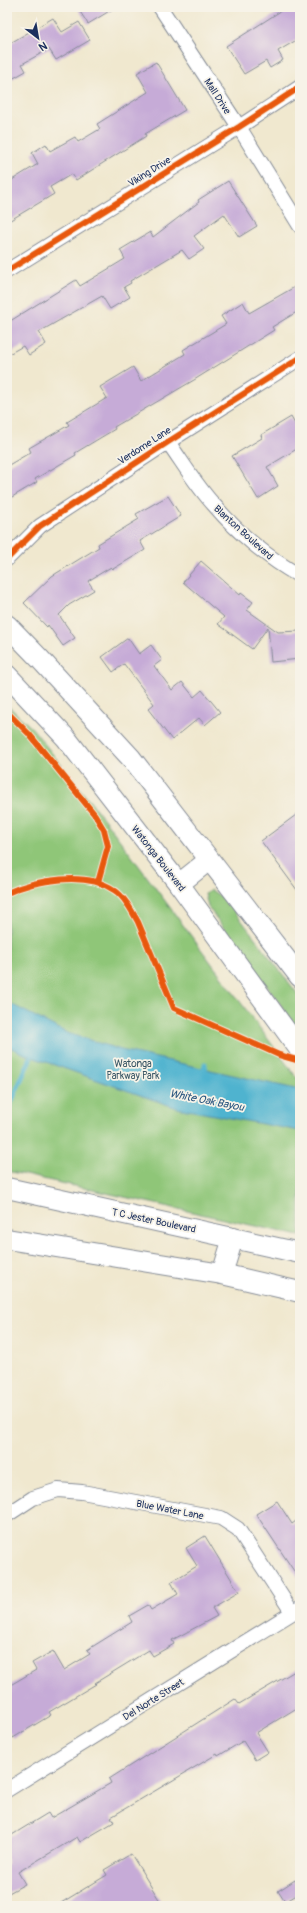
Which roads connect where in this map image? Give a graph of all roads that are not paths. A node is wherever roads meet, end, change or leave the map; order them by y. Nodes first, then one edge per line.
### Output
1 (160, 7) edge
2 (300, 86) edge
3 (239, 127) junction
4 (300, 226) edge
5 (7, 271) edge
6 (300, 358) edge
7 (168, 442) junction
8 (7, 559) edge
9 (300, 576) edge
10 (7, 625) edge
11 (7, 675) edge
12 (209, 860) junction
13 (179, 884) junction
14 (300, 977) edge
15 (296, 1044) edge
16 (7, 1188) edge
17 (232, 1238) junction
18 (15, 1241) edge
19 (300, 1253) edge
20 (222, 1274) junction
21 (300, 1292) edge
22 (7, 1515) edge
23 (296, 1610) edge
24 (7, 1790) edge

1 - 3 street, Mall Drive
2 - 3 street, Viking Drive
3 - 4 street, Mall Drive
3 - 5 street, Viking Drive
6 - 7 street, Verdome Lane
7 - 8 street, Verdome Lane
7 - 9 street, Blanton Boulevard
10 - 12 main road
11 - 13 main road, Watonga Boulevard
12 - 13 main road
12 - 14 main road
13 - 15 main road, Watonga Boulevard
16 - 17 main road, T C Jester Boulevard
17 - 19 main road, T C Jester Boulevard
17 - 20 main road
18 - 20 main road
20 - 21 main road
22 - 23 street, Blue Water Lane
23 - 24 street, Del Norte Street

